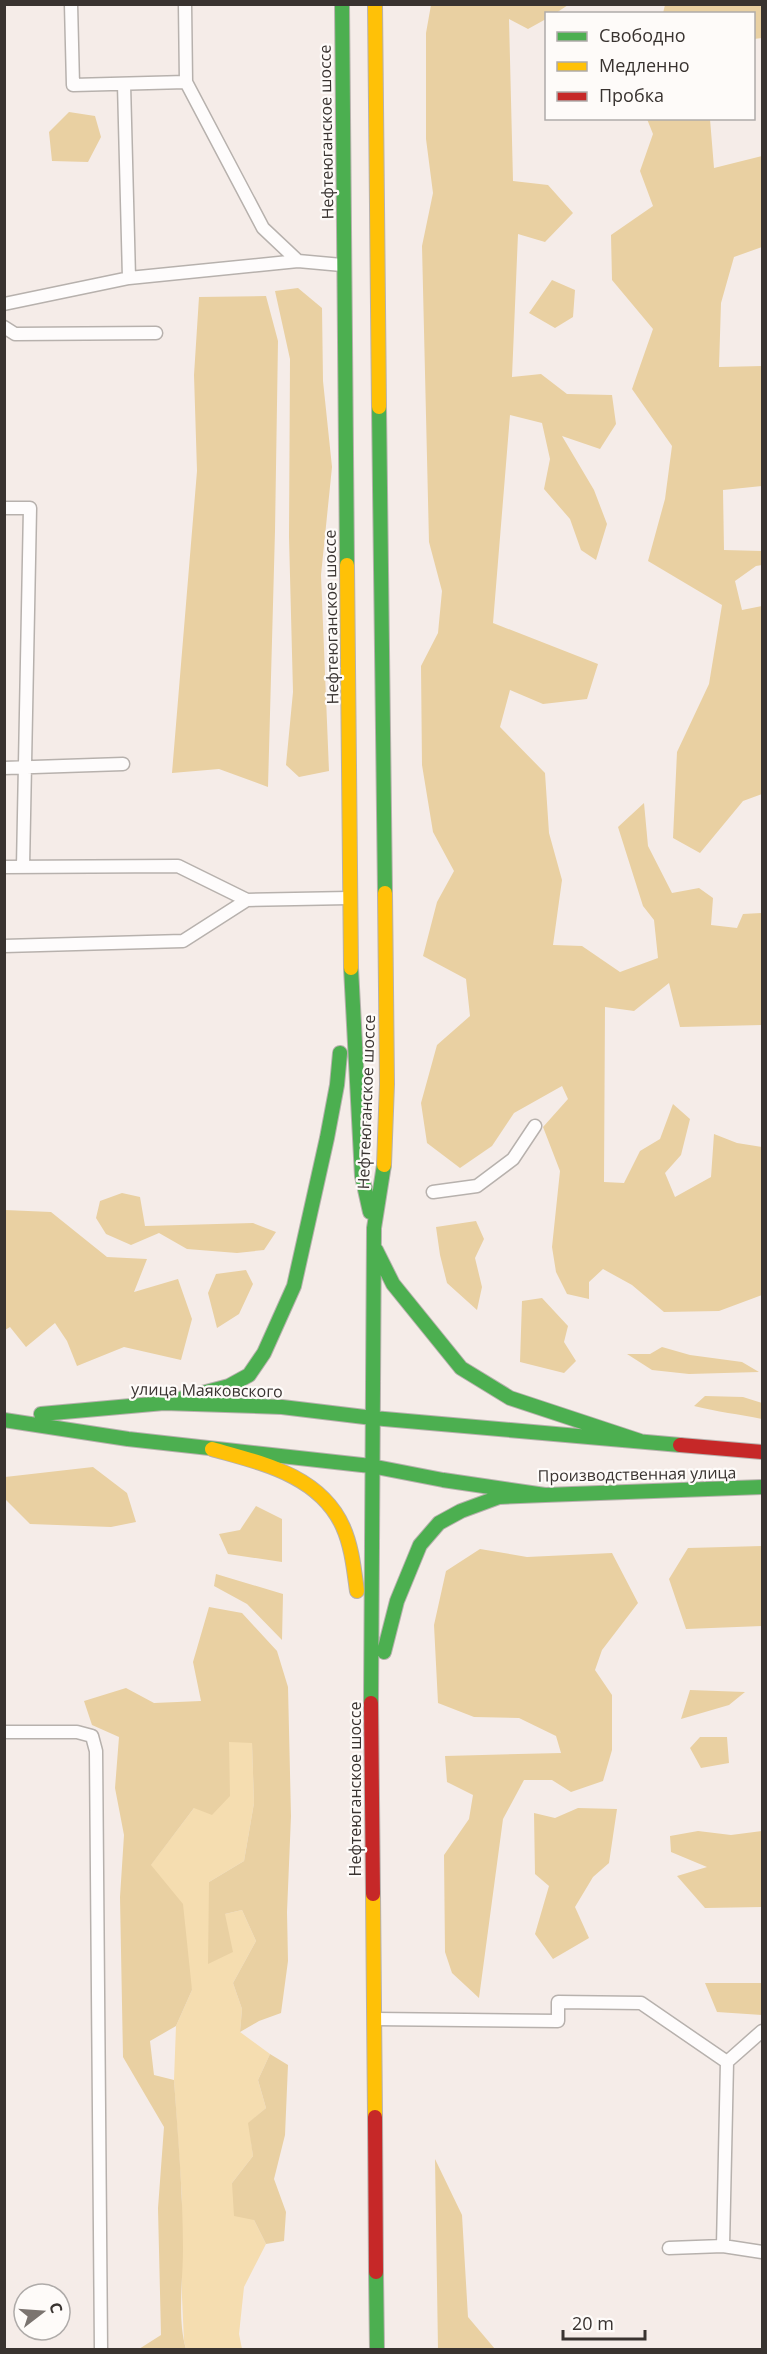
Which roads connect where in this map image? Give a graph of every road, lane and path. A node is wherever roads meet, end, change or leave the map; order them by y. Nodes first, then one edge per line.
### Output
1 (71, 4) edge
2 (185, 4) edge
3 (342, 4) edge
4 (375, 4) edge
5 (186, 82) junction
6 (124, 84) junction
7 (297, 261) junction
8 (344, 265) junction
9 (129, 278) junction
10 (4, 304) edge
11 (4, 327) edge
12 (156, 333) dead end
13 (4, 508) edge
14 (123, 764) dead end
15 (25, 767) junction
16 (4, 768) edge
17 (4, 867) edge
18 (23, 867) junction
19 (351, 898) junction
20 (247, 900) junction
21 (4, 946) edge
22 (350, 952) junction
23 (535, 1126) dead end
24 (433, 1192) dead end
25 (374, 1228) junction
26 (374, 1246) junction
27 (164, 1403) junction
28 (373, 1418) junction
29 (4, 1419) edge
30 (640, 1441) junction
31 (212, 1449) junction
32 (762, 1452) edge
33 (371, 1466) junction
34 (762, 1487) edge
35 (545, 1495) junction
36 (371, 1700) junction
37 (4, 1732) edge
38 (374, 2019) junction
39 (762, 2031) edge
40 (727, 2062) junction
41 (723, 2246) junction
42 (669, 2248) dead end
43 (762, 2252) edge
44 (101, 2349) edge
45 (377, 2349) edge

1 - 6 lane
2 - 5 lane
3 - 8 main road, Нефтеюганское шоссе
4 - 25 main road, Нефтеюганское шоссе
5 - 6 lane
5 - 7 lane
6 - 9 lane
7 - 8 lane
7 - 9 lane
8 - 19 main road, Нефтеюганское шоссе
9 - 10 lane
11 - 12 lane
13 - 15 lane
14 - 15 lane
15 - 16 lane
15 - 18 lane
17 - 18 lane
18 - 20 lane
19 - 20 lane
19 - 22 main road, Нефтеюганское шоссе
20 - 21 lane
22 - 25 main road, Нефтеюганское шоссе
22 - 27 main road
23 - 24 lane
25 - 26 main road, Нефтеюганское шоссе
26 - 28 main road, Нефтеюганское шоссе
26 - 30 main road
27 - 28 main road, улица Маяковского
27 - 29 main road, улица Маяковского
28 - 30 main road, Производственная улица
28 - 33 main road, Нефтеюганское шоссе
29 - 31 main road, улица Маяковского
30 - 32 main road, Производственная улица
31 - 33 main road, улица Маяковского
31 - 36 main road
33 - 35 main road, Производственная улица
33 - 36 main road, Нефтеюганское шоссе
34 - 35 main road, Производственная улица
35 - 36 main road
36 - 38 main road, Нефтеюганское шоссе
37 - 44 lane
38 - 40 lane
38 - 45 main road, Нефтеюганское шоссе
39 - 40 lane
40 - 41 lane
41 - 42 lane
41 - 43 lane

